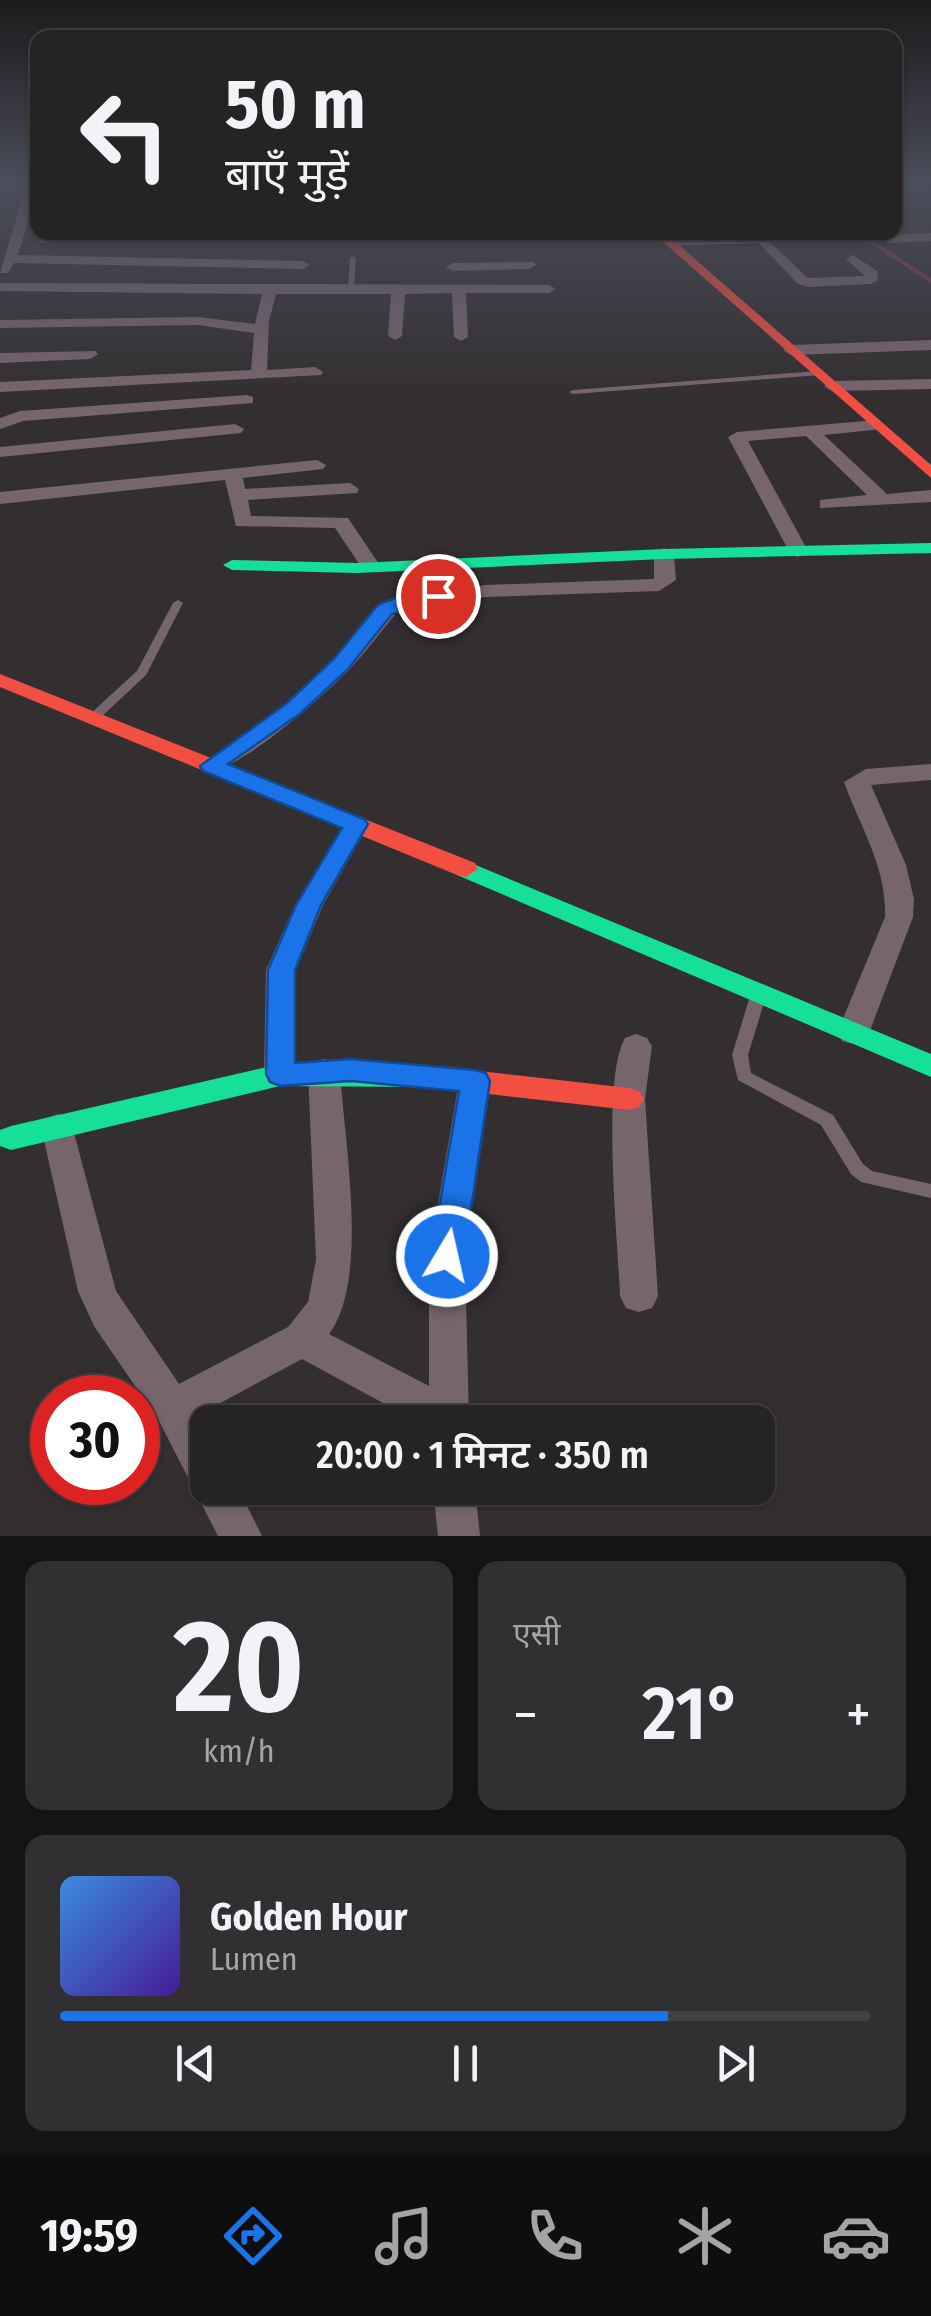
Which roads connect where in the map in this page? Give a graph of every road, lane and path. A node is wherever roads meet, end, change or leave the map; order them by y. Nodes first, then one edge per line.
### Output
1 (13, 253) edge
2 (680, 253) edge
3 (775, 253) edge
4 (11, 258) junction
5 (353, 258) dead end
6 (854, 259) dead end
7 (496, 260) junction
8 (529, 265) dead end
9 (303, 266) dead end
10 (453, 266) dead end
11 (0, 274) edge
12 (0, 286) edge
13 (351, 288) junction
14 (398, 288) junction
15 (549, 288) dead end
16 (459, 289) junction
17 (504, 289) junction
18 (62, 294) junction
19 (268, 296) junction
20 (0, 300) edge
21 (0, 324) edge
22 (38, 324) junction
23 (262, 329) junction
24 (395, 336) dead end
25 (461, 338) dead end
26 (931, 346) edge
27 (791, 350) junction
28 (90, 354) dead end
29 (29, 357) junction
30 (0, 358) edge
31 (315, 372) dead end
32 (259, 373) junction
33 (202, 375) junction
34 (824, 380) junction
35 (931, 384) edge
36 (0, 387) edge
37 (573, 392) dead end
38 (247, 400) dead end
39 (201, 401) junction
40 (0, 424) edge
41 (877, 426) junction
42 (236, 429) dead end
43 (809, 430) junction
44 (201, 432) junction
45 (0, 452) edge
46 (318, 465) dead end
47 (931, 473) edge
48 (234, 485) junction
49 (350, 490) dead end
50 (931, 496) edge
51 (0, 498) edge
52 (882, 500) junction
53 (828, 504) dead end
54 (931, 548) edge
55 (798, 551) junction
56 (664, 554) junction
57 (232, 565) dead end
58 (371, 567) junction
59 (178, 603) dead end
60 (0, 680) edge
61 (93, 718) junction
62 (212, 766) junction
63 (931, 772) edge
64 (356, 824) junction
65 (758, 993) junction
66 (853, 1033) junction
67 (636, 1046) dead end
68 (931, 1066) edge
69 (324, 1071) junction
70 (280, 1074) junction
71 (475, 1081) junction
72 (628, 1099) junction
73 (58, 1127) junction
74 (11, 1138) dead end
75 (931, 1191) edge
76 (639, 1296) dead end
77 (302, 1339) junction
78 (422, 1405) edge
79 (449, 1405) edge
80 (173, 1408) junction
81 (190, 1440) edge
82 (224, 1505) edge
83 (455, 1505) edge
84 (241, 1536) edge
85 (458, 1536) edge

1 - 4 street
2 - 27 street
3 - 6 street
4 - 9 street
4 - 11 street
5 - 13 lane
7 - 8 street
7 - 10 street
7 - 17 street
12 - 18 street
13 - 14 street
13 - 19 street
14 - 16 street
14 - 24 street
15 - 17 street
16 - 17 street
16 - 25 street
18 - 19 street
18 - 20 street
18 - 22 street
19 - 23 street
21 - 22 street
22 - 23 street
22 - 29 street
23 - 32 street
26 - 27 street
27 - 34 street
28 - 29 street
29 - 30 street
31 - 32 street
32 - 33 street
33 - 36 street
33 - 39 street
34 - 35 street
34 - 37 lane
34 - 41 street
38 - 39 street
39 - 40 street
39 - 44 street
41 - 43 street
41 - 47 street
42 - 44 street
43 - 52 street
43 - 55 street
44 - 45 street
46 - 48 street
48 - 49 street
48 - 51 street
48 - 58 street
50 - 52 street
52 - 53 street
54 - 55 street
55 - 56 street
56 - 58 street
56 - 62 street
57 - 58 street
59 - 61 lane
60 - 61 street
61 - 62 street
62 - 64 street
63 - 66 street
64 - 65 street
64 - 70 street
65 - 66 street
65 - 75 lane
66 - 68 street
67 - 72 street
69 - 70 street
69 - 71 street
69 - 77 street
70 - 73 street
71 - 72 street
71 - 79 street
72 - 76 street
73 - 74 street
73 - 80 street
77 - 78 street
77 - 80 street
80 - 81 street
82 - 84 street
83 - 85 street

